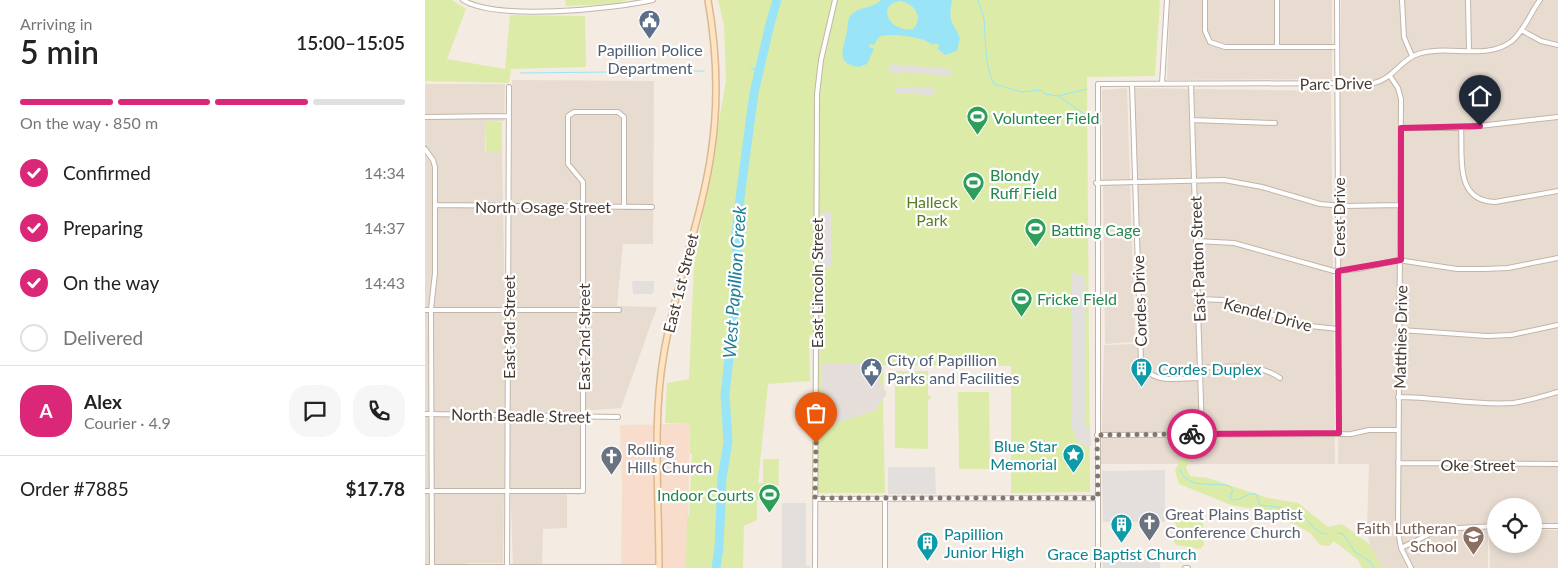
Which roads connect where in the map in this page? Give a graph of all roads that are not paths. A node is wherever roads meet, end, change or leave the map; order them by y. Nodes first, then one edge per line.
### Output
1 (463, 0) edge
2 (653, 0) edge
3 (708, 0) edge
4 (835, 0) edge
5 (1167, 0) edge
6 (1205, 0) edge
7 (1277, 0) edge
8 (1337, 0) edge
9 (1402, 0) edge
10 (1468, 0) edge
11 (1540, 0) edge
12 (1521, 30) junction
13 (1210, 42) junction
14 (1558, 45) edge
15 (1206, 46) dead end
16 (1277, 47) junction
17 (1337, 47) junction
18 (1469, 50) junction
19 (1411, 56) junction
20 (1390, 76) junction
21 (1132, 84) junction
22 (1162, 84) junction
23 (1191, 84) junction
24 (1337, 84) junction
25 (509, 87) dead end
26 (509, 116) junction
27 (1558, 116) edge
28 (425, 117) edge
29 (1192, 120) junction
30 (1275, 123) dead end
31 (1401, 128) junction
32 (1461, 128) junction
33 (425, 149) edge
34 (1194, 179) junction
35 (1135, 182) junction
36 (1097, 183) junction
37 (1558, 191) edge
38 (435, 205) junction
39 (1401, 205) junction
40 (508, 206) junction
41 (584, 206) junction
42 (1338, 206) junction
43 (624, 207) junction
44 (652, 207) dead end
45 (1196, 241) junction
46 (1558, 258) edge
47 (1401, 260) junction
48 (1338, 271) junction
49 (1198, 300) junction
50 (431, 309) junction
51 (508, 309) junction
52 (425, 310) edge
53 (584, 310) junction
54 (619, 310) dead end
55 (1558, 325) edge
56 (1338, 328) junction
57 (1401, 330) junction
58 (1200, 368) junction
59 (1200, 378) junction
60 (1280, 378) dead end
61 (1558, 392) edge
62 (1398, 397) junction
63 (425, 414) edge
64 (431, 414) junction
65 (507, 414) junction
66 (583, 415) junction
67 (618, 417) dead end
68 (1398, 430) junction
69 (1339, 433) junction
70 (1202, 434) junction
71 (1097, 435) junction
72 (1398, 463) junction
73 (1558, 464) edge
74 (425, 490) edge
75 (432, 490) junction
76 (507, 490) junction
77 (815, 498) junction
78 (885, 498) junction
79 (1098, 498) junction
80 (1487, 526) edge
81 (1542, 526) edge
82 (1558, 526) edge
83 (1401, 548) junction
84 (425, 567) edge
85 (432, 567) edge
86 (507, 568) edge
87 (602, 568) edge
88 (613, 568) edge
89 (659, 568) edge
90 (815, 568) edge
91 (885, 568) edge
92 (1098, 568) edge
93 (1411, 568) edge

1 - 2 street
3 - 89 main road, East 1st Street
4 - 77 street, East Lincoln Street
5 - 22 street
6 - 13 street
7 - 16 street
8 - 17 street, Crest Drive
9 - 19 street
10 - 18 street
11 - 12 street
12 - 14 street
12 - 18 street
13 - 15 street
13 - 16 street
16 - 17 street
17 - 24 street, Crest Drive
18 - 19 street
19 - 20 street, Parc Drive
20 - 24 street, Parc Drive
20 - 31 street, Matthies Drive
21 - 22 street, Parc Drive
21 - 35 street, Cordes Drive
21 - 36 street, Parc Drive
22 - 23 street, Parc Drive
23 - 24 street, Parc Drive
23 - 29 street, East Patton Street
24 - 42 street, Crest Drive
25 - 26 street, East 3rd Street
26 - 28 street
26 - 40 street, East 3rd Street
27 - 32 street
29 - 30 street
29 - 34 street, East Patton Street
31 - 32 street
31 - 39 street, Matthies Drive
32 - 37 street
33 - 38 street
34 - 35 street
34 - 42 street
34 - 45 street, East Patton Street
35 - 36 street
35 - 59 street, Cordes Drive
36 - 71 street
38 - 40 street, North Osage Street
38 - 50 street
39 - 42 street
39 - 47 street, Matthies Drive
40 - 41 street, North Osage Street
40 - 51 street, East 3rd Street
41 - 43 street, North Osage Street
41 - 43 street, East 2nd Street
41 - 53 street, East 2nd Street
42 - 48 street, Crest Drive
43 - 44 street, North Osage Street
45 - 48 street
45 - 49 street, East Patton Street
46 - 47 street
47 - 48 street
47 - 57 street, Matthies Drive
48 - 56 street, Crest Drive
49 - 56 street, Kendel Drive
49 - 58 street, East Patton Street
50 - 51 street
50 - 52 street
50 - 64 street
51 - 53 street
51 - 65 street, East 3rd Street
53 - 54 street
53 - 66 street, East 2nd Street
55 - 57 street
56 - 69 street, Crest Drive
57 - 62 street, Matthies Drive
58 - 59 street, East Patton Street
58 - 60 street
59 - 70 street, East Patton Street
61 - 62 street
62 - 68 street, Matthies Drive
63 - 64 street, North Beadle Street
64 - 65 street, North Beadle Street
64 - 75 street
65 - 66 street, North Beadle Street
65 - 76 street, East 3rd Street
66 - 67 street, North Beadle Street
66 - 76 street, East 2nd Street
68 - 69 street
68 - 72 street, Matthies Drive
69 - 70 street
70 - 71 street
71 - 79 street
72 - 73 street, Oke Street
72 - 83 street, Matthies Drive
74 - 75 street
75 - 76 street
75 - 85 street
76 - 86 street, East 3rd Street
77 - 78 street
77 - 90 street, East Lincoln Street
78 - 79 street
78 - 91 street
79 - 92 street
80 - 83 street
81 - 82 street
83 - 93 street, Matthies Drive
84 - 85 street
85 - 86 street
86 - 87 street
87 - 88 street
88 - 89 street

